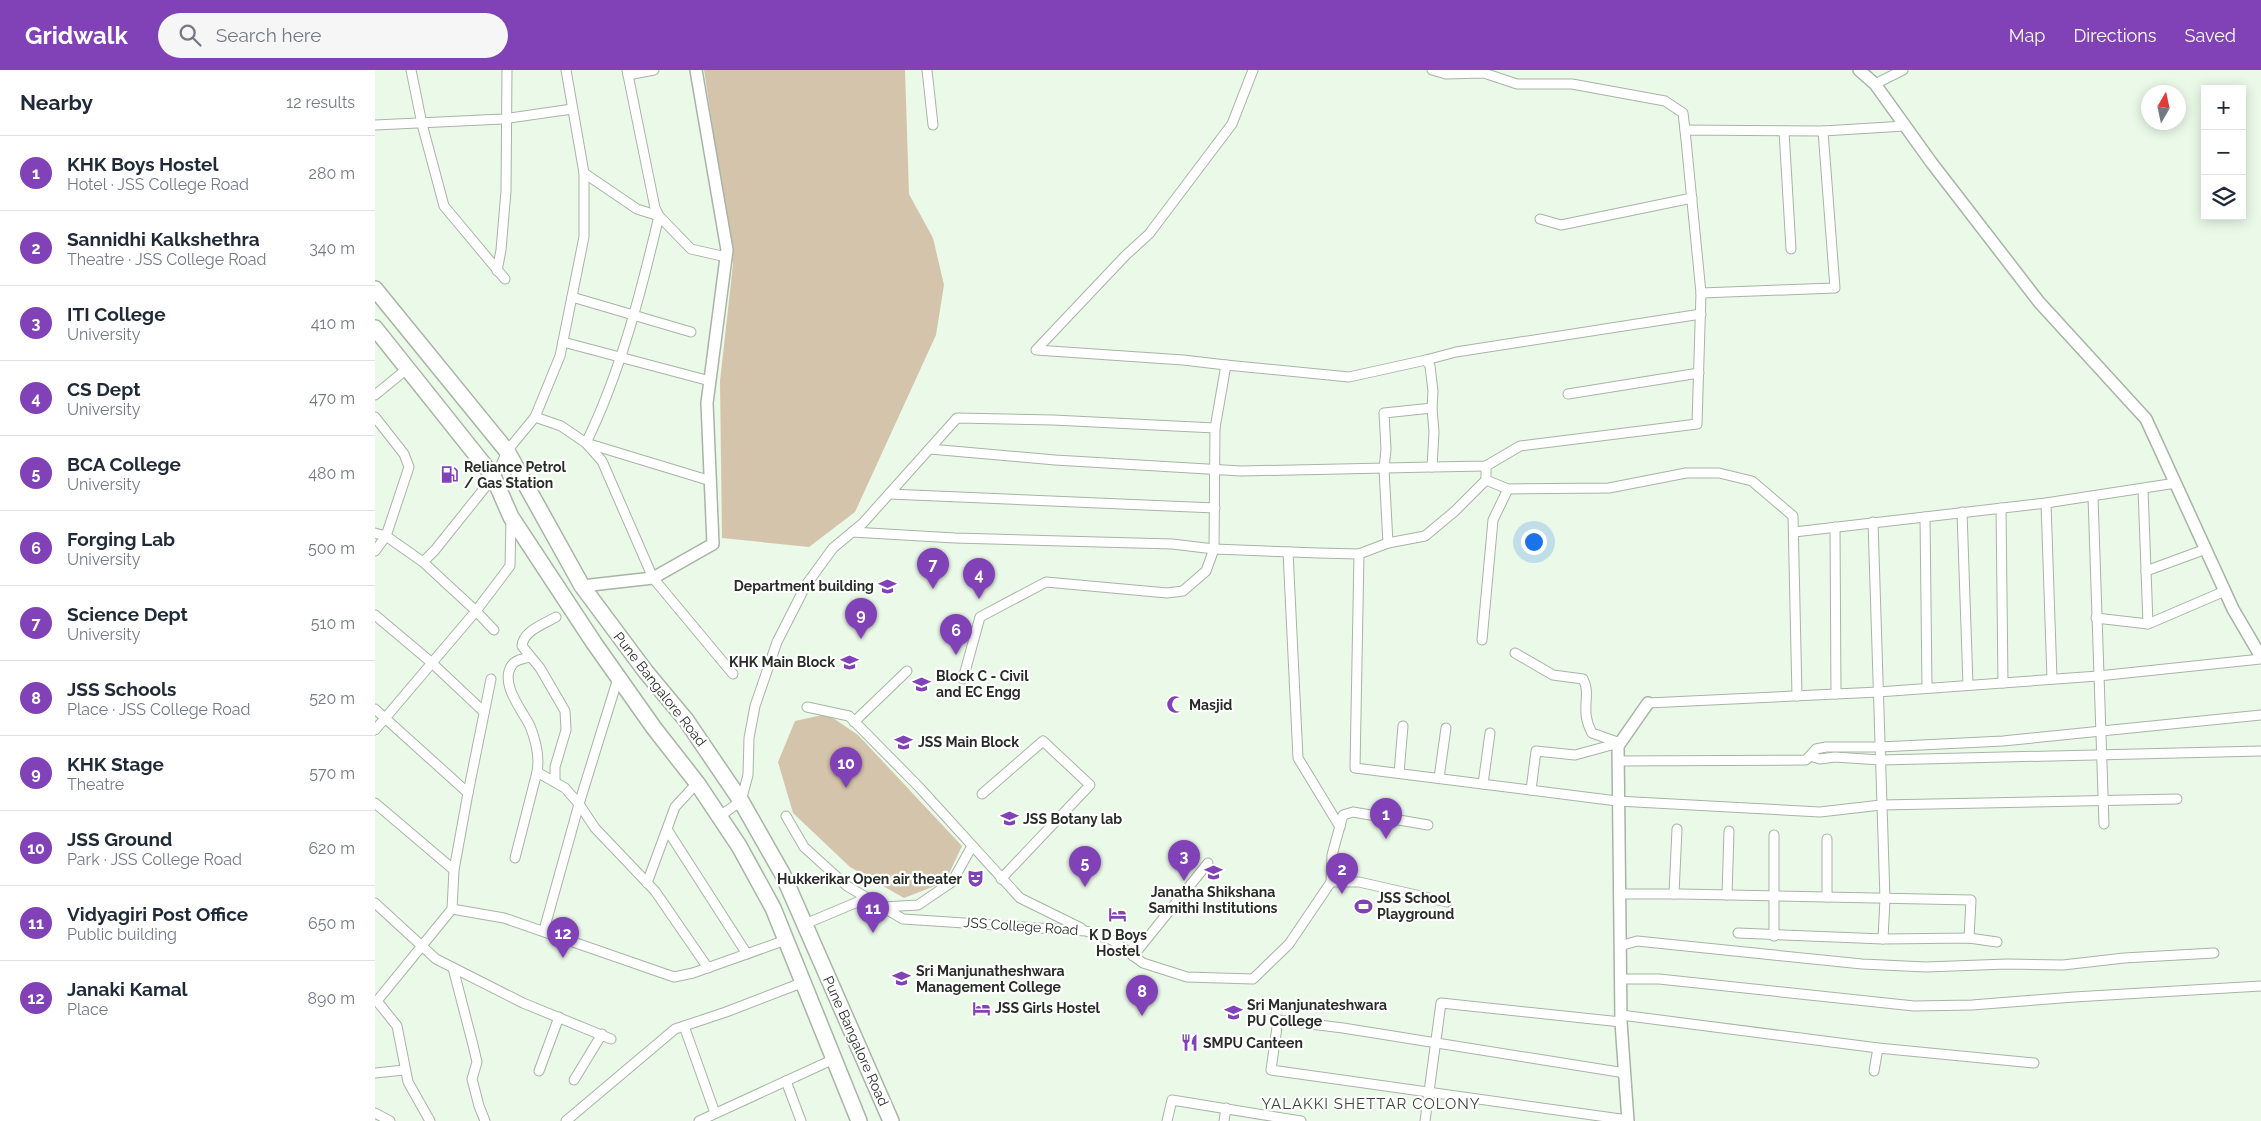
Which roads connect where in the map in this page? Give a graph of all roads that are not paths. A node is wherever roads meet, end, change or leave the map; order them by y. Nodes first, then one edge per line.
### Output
1 (411, 70) edge
2 (507, 70) edge
3 (566, 70) edge
4 (653, 70) edge
5 (696, 70) edge
6 (927, 70) edge
7 (1253, 70) edge
8 (1432, 70) edge
9 (1859, 70) edge
10 (1903, 70) edge
11 (627, 72) edge
12 (1875, 84) junction
13 (572, 109) junction
14 (507, 119) junction
15 (422, 124) junction
16 (375, 125) edge
17 (933, 125) dead end
18 (1905, 126) junction
19 (1685, 130) junction
20 (1784, 131) junction
21 (1823, 131) junction
22 (584, 173) junction
23 (1692, 198) junction
24 (659, 216) junction
25 (1540, 219) dead end
26 (1791, 249) dead end
27 (726, 257) junction
28 (497, 271) junction
29 (505, 279) dead end
30 (375, 289) edge
31 (1701, 293) junction
32 (572, 297) junction
33 (1701, 314) junction
34 (633, 315) junction
35 (375, 328) edge
36 (691, 332) dead end
37 (563, 342) junction
38 (619, 357) junction
39 (1427, 360) junction
40 (1226, 365) junction
41 (408, 368) junction
42 (1699, 373) junction
43 (710, 381) junction
44 (1567, 394) dead end
45 (375, 395) edge
46 (1431, 408) junction
47 (375, 417) edge
48 (535, 417) junction
49 (1215, 428) junction
50 (586, 443) junction
51 (930, 449) junction
52 (507, 451) junction
53 (1486, 466) junction
54 (1432, 468) junction
55 (1216, 469) junction
56 (1384, 469) junction
57 (493, 476) junction
58 (1487, 480) junction
59 (711, 481) junction
60 (2176, 483) junction
61 (2143, 488) junction
62 (1509, 489) junction
63 (889, 494) junction
64 (2093, 497) junction
65 (2047, 503) junction
66 (1215, 508) junction
67 (2001, 508) junction
68 (1962, 512) junction
69 (511, 517) junction
70 (1925, 517) junction
71 (1873, 522) junction
72 (1835, 527) junction
73 (852, 532) junction
74 (1794, 532) junction
75 (375, 533) edge
76 (386, 536) junction
77 (1389, 543) junction
78 (1214, 549) junction
79 (2206, 549) junction
80 (375, 551) edge
81 (1288, 552) junction
82 (1359, 554) junction
83 (423, 562) junction
84 (2146, 571) junction
85 (653, 578) junction
86 (582, 586) junction
87 (2225, 591) junction
88 (477, 611) junction
89 (375, 615) edge
90 (556, 617) dead end
91 (2096, 618) junction
92 (2148, 624) junction
93 (494, 630) dead end
94 (1482, 640) dead end
95 (1515, 652) dead end
96 (529, 657) junction
97 (2261, 658) edge
98 (432, 663) junction
99 (907, 671) dead end
100 (733, 674) dead end
101 (2098, 676) junction
102 (618, 678) junction
103 (2052, 679) junction
104 (491, 680) dead end
105 (963, 680) dead end
106 (2003, 683) junction
107 (1968, 685) junction
108 (1927, 688) junction
109 (1878, 692) junction
110 (1836, 694) junction
111 (1797, 696) junction
112 (1648, 703) joint
113 (807, 707) dead end
114 (375, 709) edge
115 (484, 712) junction
116 (2261, 715) edge
117 (385, 718) junction
118 (854, 722) junction
119 (1403, 726) dead end
120 (1446, 728) dead end
121 (375, 730) edge
122 (2100, 731) junction
123 (1490, 733) dead end
124 (1620, 743) junction
125 (1880, 747) junction
126 (2261, 751) edge
127 (2101, 755) junction
128 (1811, 756) junction
129 (1880, 760) junction
130 (1618, 761) junction
131 (537, 772) junction
132 (1399, 773) junction
133 (1439, 778) junction
134 (555, 782) junction
135 (697, 783) junction
136 (1483, 784) junction
137 (1531, 790) junction
138 (468, 793) junction
139 (982, 794) dead end
140 (2177, 799) dead end
141 (2103, 800) junction
142 (741, 801) junction
143 (1617, 801) junction
144 (375, 803) edge
145 (579, 804) junction
146 (1881, 805) junction
147 (720, 816) junction
148 (786, 816) dead end
149 (2104, 824) dead end
150 (1428, 825) dead end
151 (1340, 827) junction
152 (1677, 829) dead end
153 (668, 831) junction
154 (1729, 831) dead end
155 (1774, 836) dead end
156 (1827, 839) dead end
157 (972, 846) junction
158 (515, 858) dead end
159 (1208, 863) dead end
160 (454, 870) junction
161 (1001, 879) junction
162 (1331, 882) junction
163 (647, 883) junction
164 (1620, 894) junction
165 (1674, 894) junction
166 (1727, 895) junction
167 (1775, 896) junction
168 (1827, 897) junction
169 (867, 898) junction
170 (1885, 898) junction
171 (1447, 902) dead end
172 (375, 903) edge
173 (883, 908) junction
174 (453, 909) junction
175 (805, 924) junction
176 (544, 930) junction
177 (1086, 930) junction
178 (1738, 933) dead end
179 (1774, 936) junction
180 (1969, 938) junction
181 (1883, 939) junction
182 (786, 940) junction
183 (1997, 942) dead end
184 (422, 946) junction
185 (1620, 946) junction
186 (2214, 953) dead end
187 (747, 954) junction
188 (1133, 956) junction
189 (453, 968) junction
190 (708, 968) junction
191 (1621, 979) junction
192 (804, 982) junction
193 (2261, 986) edge
194 (376, 1001) edge
195 (559, 1017) junction
196 (1621, 1018) junction
197 (684, 1026) junction
198 (602, 1034) junction
199 (611, 1039) dead end
200 (1435, 1042) junction
201 (1879, 1048) junction
202 (835, 1059) junction
203 (2034, 1063) dead end
204 (404, 1070) junction
205 (539, 1070) dead end
206 (1874, 1070) dead end
207 (375, 1073) edge
208 (1625, 1073) junction
209 (574, 1080) dead end
210 (786, 1081) junction
211 (1430, 1090) junction
212 (1226, 1108) junction
213 (375, 1113) edge
214 (715, 1113) junction
215 (1628, 1120) edge
216 (389, 1121) edge
217 (430, 1121) edge
218 (485, 1121) edge
219 (567, 1121) edge
220 (699, 1121) edge
221 (801, 1121) edge
222 (859, 1121) edge
223 (891, 1121) edge
224 (1167, 1121) edge
225 (1224, 1121) edge
226 (1301, 1121) edge
227 (1425, 1121) edge

1 - 15 street
2 - 14 street
3 - 13 street
4 - 11 street
5 - 27 street
6 - 17 street
7 - 40 street
8 - 19 street
9 - 12 street
10 - 12 street
11 - 24 street
12 - 18 street
13 - 14 street
13 - 22 street
14 - 15 street
14 - 28 street
15 - 16 street
15 - 28 street
18 - 21 street
18 - 60 street
19 - 20 street
19 - 23 street
20 - 21 street
20 - 26 street
21 - 31 street
22 - 24 street
22 - 32 street
23 - 25 street
23 - 31 street
24 - 27 street
24 - 34 street
27 - 43 street
28 - 29 street
30 - 52 main road, Pune Bangalore Road
31 - 33 street
32 - 34 street
32 - 37 street
33 - 39 street
33 - 42 street
34 - 36 street
34 - 38 street
35 - 41 main road, Pune Bangalore Road
37 - 38 street
37 - 48 street
38 - 43 street
38 - 50 street
39 - 40 street
39 - 46 street
40 - 49 street
41 - 45 street
41 - 57 main road, Pune Bangalore Road
42 - 44 street
42 - 53 street
43 - 59 street
46 - 54 street
46 - 56 street
47 - 76 street
48 - 50 street
48 - 52 street
49 - 51 street
49 - 55 street
50 - 59 street
50 - 85 street
51 - 55 street
51 - 63 street
52 - 57 street
52 - 86 main road, Pune Bangalore Road
53 - 54 street
53 - 58 street
54 - 56 street
55 - 56 street
55 - 66 street
56 - 77 street
57 - 69 main road, Pune Bangalore Road
57 - 83 street
58 - 62 street
58 - 77 street
59 - 85 street
60 - 61 street
60 - 79 street
61 - 64 street
61 - 84 street
62 - 74 street
62 - 94 street
63 - 66 street
63 - 73 street
64 - 65 street
64 - 91 street
65 - 67 street
65 - 103 street
66 - 78 street
67 - 68 street
67 - 106 street
68 - 70 street
68 - 107 street
69 - 88 street
69 - 102 main road, Pune Bangalore Road
70 - 71 street
70 - 108 street
71 - 72 street
71 - 109 street
72 - 74 street
72 - 110 street
73 - 78 street
73 - 142 street
74 - 111 street
75 - 76 street
76 - 80 street
76 - 83 street
77 - 82 street
78 - 81 street
78 - 105 street
79 - 84 street
79 - 87 street
81 - 82 street
81 - 151 street
82 - 132 street
83 - 88 street
84 - 92 street
85 - 86 street
85 - 100 street
86 - 142 main road, Pune Bangalore Road
87 - 92 street
87 - 97 street
88 - 93 street
88 - 98 street
89 - 98 street
90 - 96 street
91 - 92 street
91 - 101 street
95 - 124 street
96 - 131 street
96 - 134 street
97 - 101 street
98 - 115 street
98 - 117 street
99 - 118 street
101 - 103 street
101 - 122 street
102 - 135 main road, Pune Bangalore Road
102 - 145 street
103 - 106 street
104 - 115 street
106 - 107 street
107 - 108 street
108 - 109 street
109 - 110 street
109 - 125 street
110 - 111 street
111 - 112 street
112 - 124 street
113 - 118 street
114 - 117 street
115 - 138 street
116 - 122 street
117 - 121 street
117 - 138 street
118 - 157 street
119 - 132 street
120 - 133 street
122 - 125 street
122 - 127 street
123 - 136 street
124 - 130 street
124 - 137 street
125 - 128 street
125 - 129 street
126 - 127 street
127 - 129 street
127 - 141 street
128 - 129 street
128 - 130 street
129 - 146 street
130 - 143 street
131 - 134 street
131 - 158 street
132 - 133 street
133 - 136 street
134 - 145 street
135 - 147 main road, Pune Bangalore Road
135 - 153 street
136 - 137 street
137 - 143 street
138 - 160 street
139 - 161 street
140 - 141 street
141 - 146 street
141 - 149 street
142 - 147 street
142 - 175 main road, Pune Bangalore Road
143 - 146 street
143 - 164 street
144 - 160 street
145 - 163 street
145 - 176 street
146 - 170 street
147 - 182 main road, Pune Bangalore Road
148 - 169 street, JSS College Road
150 - 151 street
151 - 162 street
152 - 165 street
153 - 163 street
153 - 187 street
154 - 166 street
155 - 167 street
156 - 168 street
157 - 161 street
157 - 173 street
159 - 188 street
160 - 174 street
161 - 177 street
162 - 171 street
162 - 188 street, JSS College Road
163 - 190 street
164 - 165 street
164 - 185 street
165 - 166 street
166 - 167 street
167 - 168 street
167 - 179 street
168 - 170 street
169 - 173 street, JSS College Road
169 - 175 street
170 - 180 street
170 - 181 street
172 - 184 street
173 - 177 street, JSS College Road
174 - 176 street
174 - 184 street
175 - 223 main road, Pune Bangalore Road
176 - 190 street
177 - 188 street, JSS College Road
178 - 179 street
179 - 181 street
180 - 181 street
180 - 183 street
182 - 187 street
182 - 192 main road, Pune Bangalore Road
184 - 189 street
184 - 194 street
185 - 186 street
185 - 191 street
187 - 190 street
189 - 195 street
189 - 218 street
191 - 193 street
191 - 196 street
192 - 197 street
192 - 202 main road, Pune Bangalore Road
194 - 204 street
195 - 198 street
195 - 205 street
196 - 200 street
196 - 201 street
196 - 208 street
197 - 214 street
197 - 219 street
198 - 199 street
198 - 209 street
200 - 208 street
200 - 211 street
200 - 211 street
201 - 203 street
201 - 206 street
202 - 210 street
202 - 222 main road, Pune Bangalore Road
204 - 207 street
204 - 217 street
208 - 215 street
210 - 214 street
210 - 221 street
211 - 215 street
211 - 227 street
212 - 224 street
212 - 225 street
212 - 226 street
213 - 216 street
214 - 220 street

